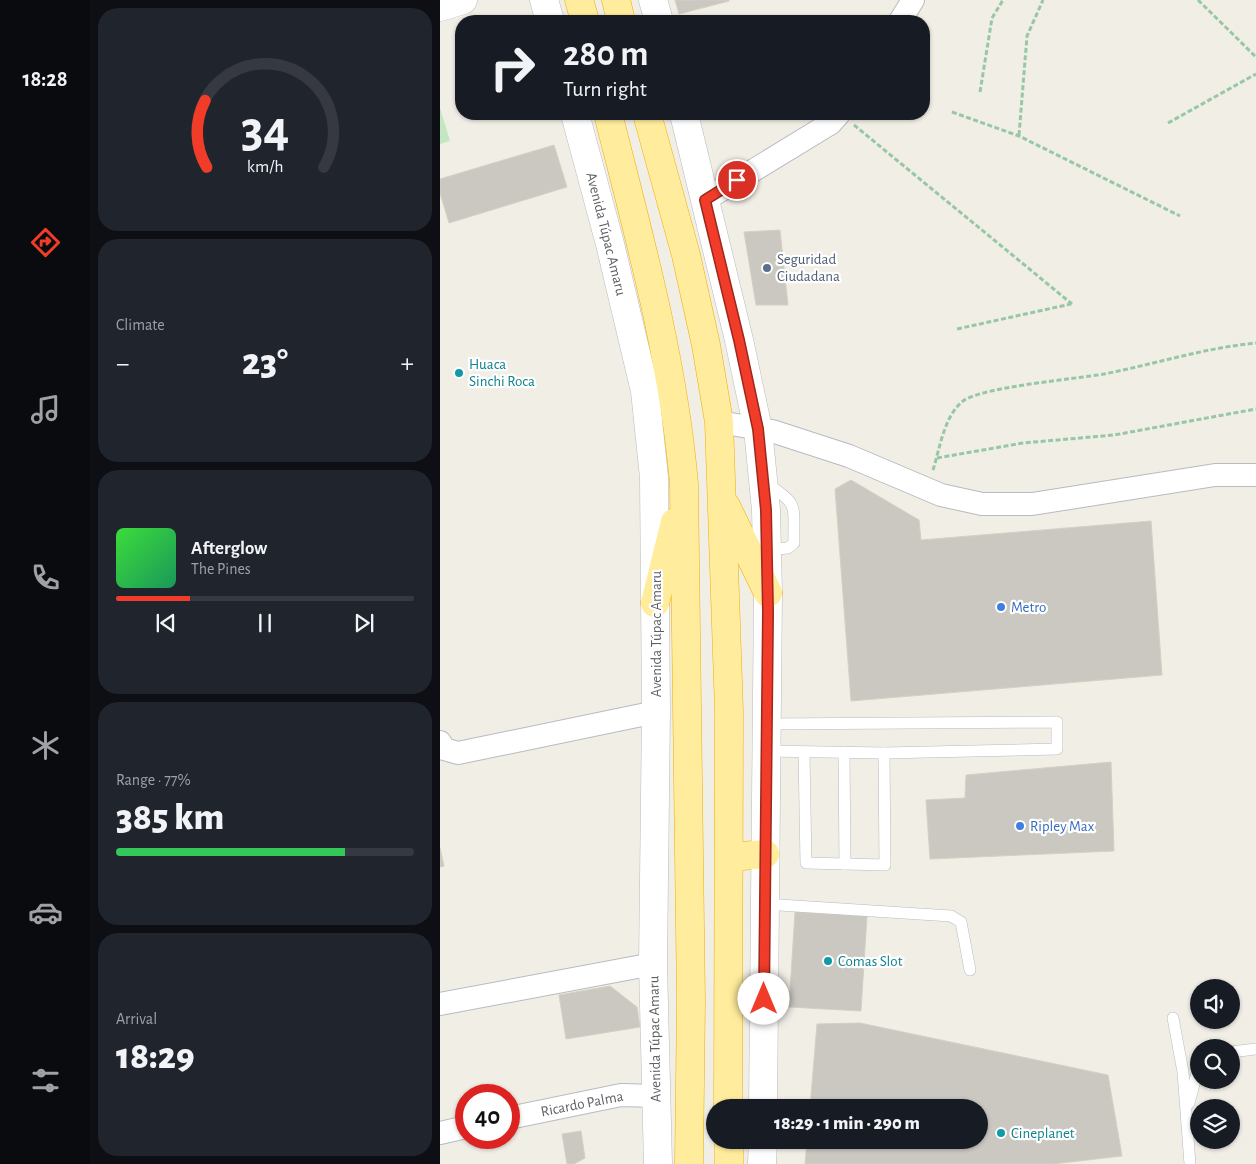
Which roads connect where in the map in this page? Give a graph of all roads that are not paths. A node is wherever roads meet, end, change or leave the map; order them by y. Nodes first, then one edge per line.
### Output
1 (463, 0) edge
2 (544, 0) edge
3 (579, 0) edge
4 (616, 0) edge
5 (653, 0) edge
6 (440, 7) edge
7 (548, 15) edge
8 (583, 15) edge
9 (620, 15) edge
10 (657, 15) edge
11 (577, 120) edge
12 (610, 120) edge
13 (649, 120) edge
14 (685, 120) edge
15 (837, 120) edge
16 (705, 200) junction
17 (719, 422) junction
18 (758, 429) junction
19 (1256, 475) edge
20 (684, 484) junction
21 (722, 497) junction
22 (768, 593) junction
23 (655, 603) junction
24 (656, 712) junction
25 (767, 724) junction
26 (441, 748) edge
27 (766, 751) junction
28 (804, 752) junction
29 (844, 752) junction
30 (884, 753) junction
31 (765, 854) junction
32 (730, 857) junction
33 (845, 864) junction
34 (764, 904) junction
35 (653, 964) junction
36 (970, 970) dead end
37 (440, 1004) edge
38 (1173, 1018) dead end
39 (1256, 1049) edge
40 (1240, 1051) edge
41 (1193, 1089) edge
42 (657, 1096) junction
43 (728, 1099) edge
44 (763, 1099) edge
45 (520, 1116) edge
46 (1187, 1117) junction
47 (455, 1130) edge
48 (440, 1133) edge
49 (729, 1149) edge
50 (763, 1149) edge
51 (658, 1164) edge
52 (689, 1164) edge
53 (729, 1164) edge
54 (762, 1164) edge
55 (1190, 1164) edge

1 - 6 street
2 - 7 street
3 - 8 highway
4 - 9 highway
5 - 10 street
11 - 23 street, Avenida Túpac Amaru
12 - 20 highway, Avenida Túpac Amaru
13 - 17 highway
14 - 16 street
15 - 16 street
16 - 18 street
17 - 18 street
17 - 21 highway
18 - 19 street
18 - 22 street
20 - 23 highway
20 - 52 highway, Avenida Túpac Amaru
21 - 22 highway
21 - 32 highway
22 - 25 street
23 - 24 street, Avenida Túpac Amaru
24 - 26 street
24 - 35 street, Avenida Túpac Amaru
25 - 27 street
25 - 30 lane
27 - 28 lane
27 - 31 street
28 - 29 lane
28 - 33 lane
29 - 30 lane
29 - 33 lane
30 - 33 lane
31 - 32 highway
31 - 34 street
32 - 43 highway
34 - 36 lane
34 - 44 street
35 - 37 street
35 - 42 street, Avenida Túpac Amaru
38 - 46 lane
39 - 40 lane
41 - 46 lane
42 - 45 street, Ricardo Palma
42 - 51 street, Avenida Túpac Amaru
46 - 55 lane
47 - 48 street
49 - 53 highway
50 - 54 street

